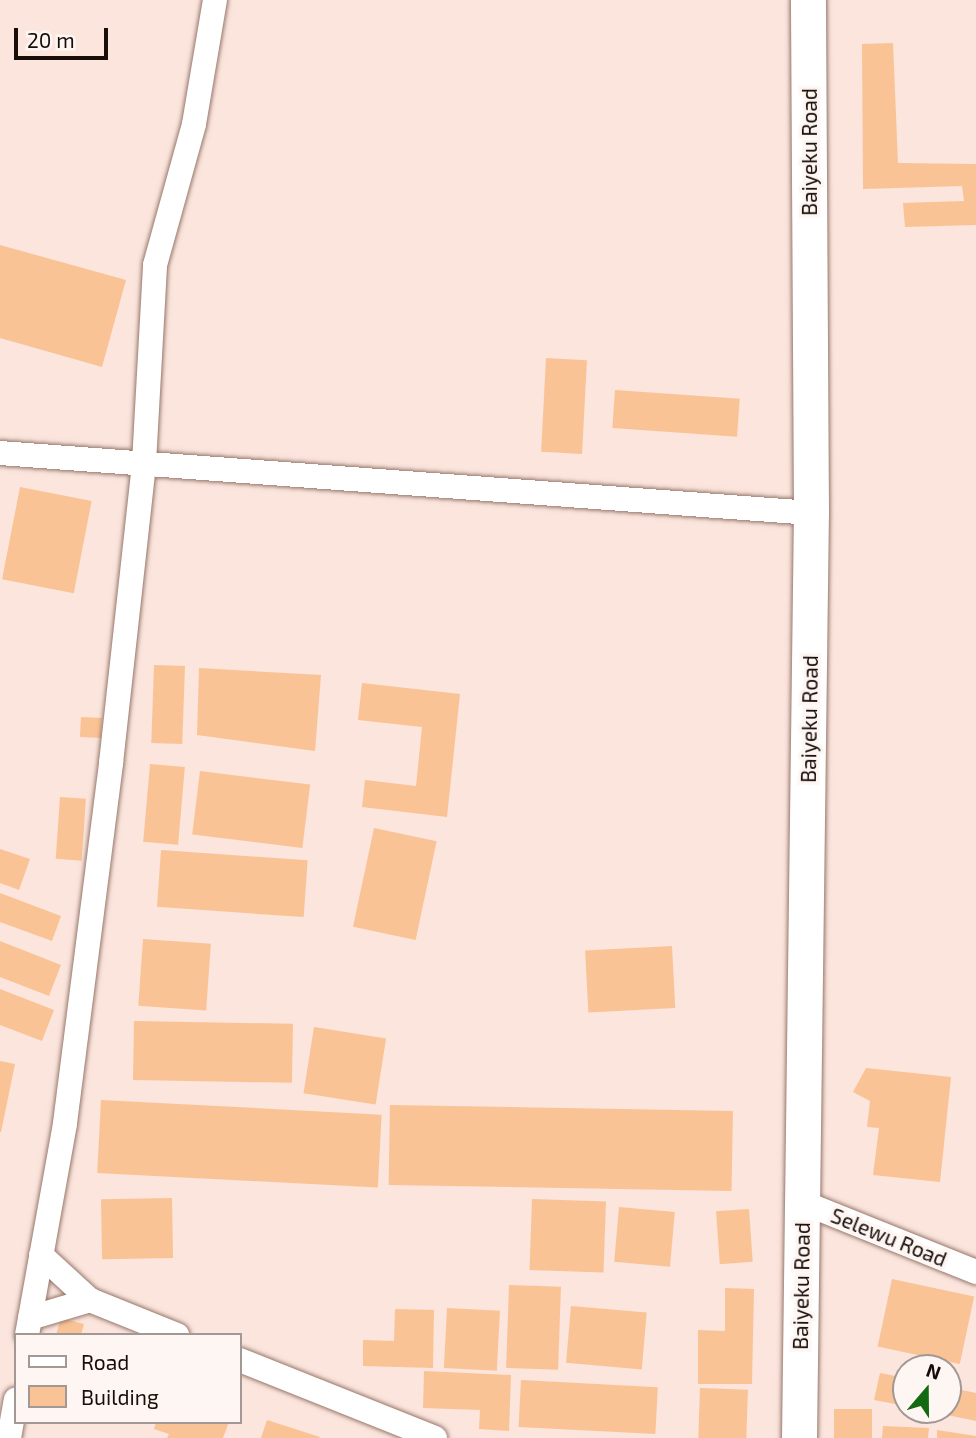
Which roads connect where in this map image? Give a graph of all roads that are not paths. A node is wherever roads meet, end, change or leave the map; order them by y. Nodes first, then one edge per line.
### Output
1 (215, 0) edge
2 (808, 0) edge
3 (0, 453) edge
4 (144, 463) junction
5 (811, 513) junction
6 (802, 1202) junction
7 (41, 1255) junction
8 (976, 1272) edge
9 (90, 1300) junction
10 (29, 1326) edge
11 (172, 1333) edge
12 (242, 1361) edge
13 (14, 1411) edge
14 (9, 1438) edge
15 (435, 1438) edge
16 (799, 1438) edge

1 - 4 street
2 - 5 main road, Baiyeku Road
3 - 4 street
4 - 5 street
4 - 7 street
5 - 6 main road, Baiyeku Road
6 - 8 street, Selewu Road
6 - 16 main road, Baiyeku Road
7 - 9 street
7 - 10 street
9 - 10 street
9 - 11 street
12 - 15 street
13 - 14 street

